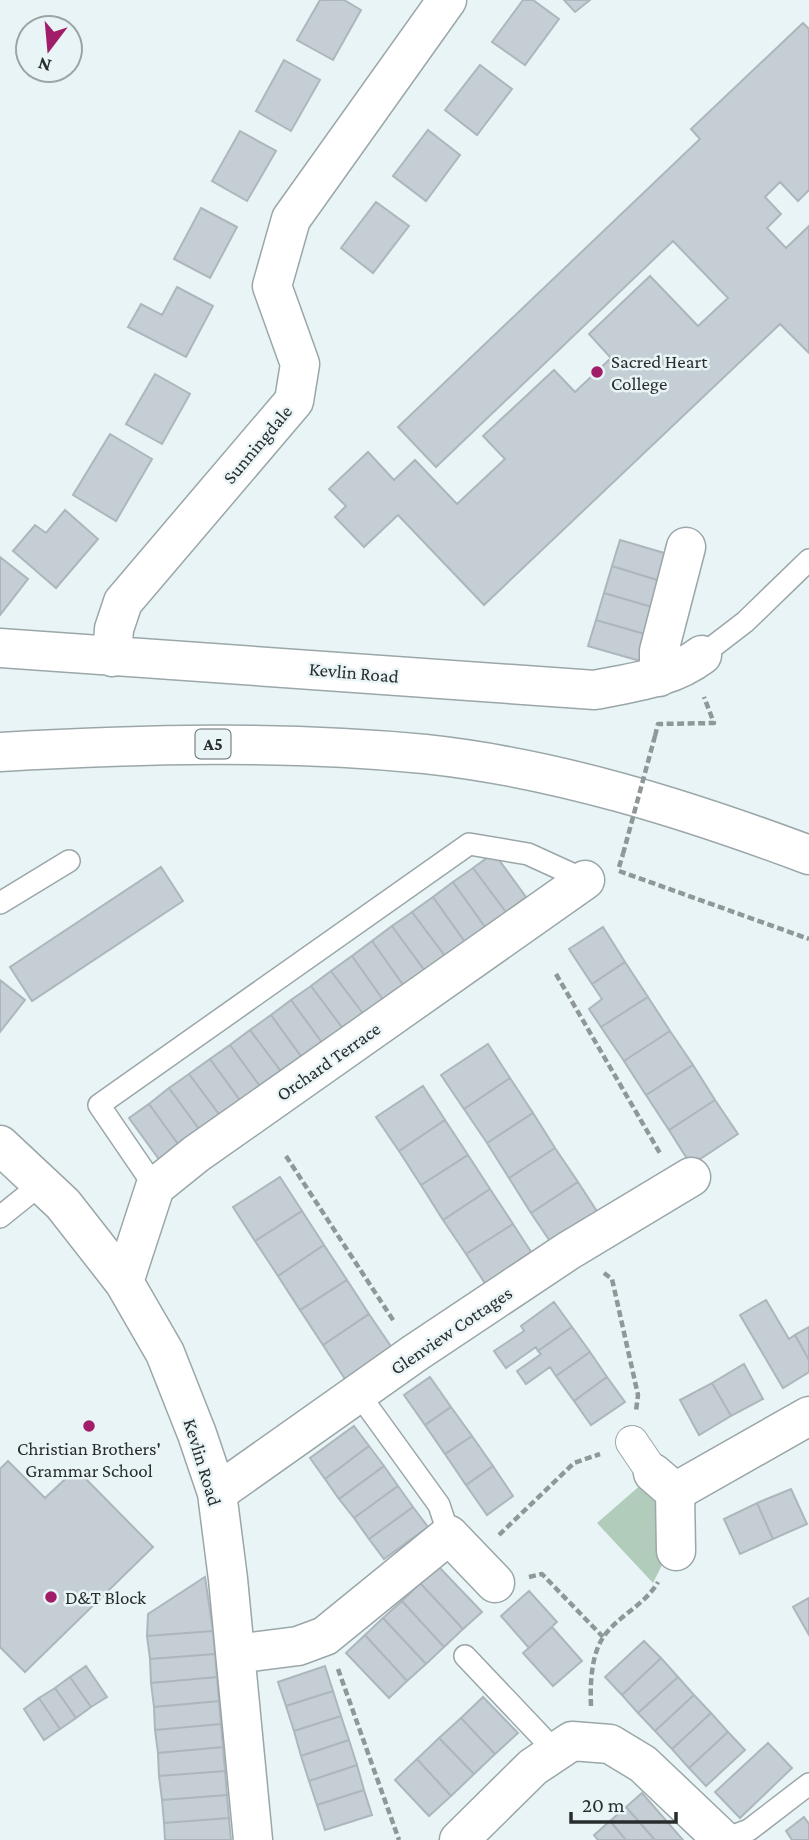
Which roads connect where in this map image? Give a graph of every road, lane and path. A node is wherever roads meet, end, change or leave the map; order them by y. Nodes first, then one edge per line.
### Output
1 (447, 0) edge
2 (686, 547) dead end
3 (809, 559) edge
4 (0, 648) edge
5 (112, 657) junction
6 (681, 667) junction
7 (0, 752) edge
8 (622, 854) dead end
9 (809, 855) edge
10 (69, 861) dead end
11 (601, 875) junction
12 (0, 903) edge
13 (809, 939) edge
14 (556, 974) dead end
15 (0, 1145) edge
16 (286, 1156) dead end
17 (685, 1181) joint
18 (41, 1184) junction
19 (155, 1187) junction
20 (0, 1217) edge
21 (568, 1251) junction
22 (124, 1282) junction
23 (415, 1353) junction
24 (358, 1393) junction
25 (809, 1416) edge
26 (632, 1442) junction
27 (664, 1482) junction
28 (216, 1493) junction
29 (676, 1551) joint
30 (472, 1559) junction
31 (603, 1637) junction
32 (236, 1654) junction
33 (465, 1656) dead end
34 (346, 1689) dead end
35 (573, 1747) junction
36 (809, 1784) edge
37 (253, 1840) edge
38 (399, 1840) edge
39 (459, 1840) edge
40 (722, 1840) edge

1 - 5 main road, Sunningdale
2 - 6 main road
3 - 6 lane
4 - 5 main road, Kevlin Road
5 - 6 main road, Kevlin Road
6 - 8 path, bridge
7 - 9 main road, A5
10 - 12 lane
11 - 13 path
11 - 19 main road, Orchard Terrace
11 - 19 lane
14 - 17 path
15 - 18 main road, Kevlin Road
16 - 23 path
17 - 21 main road, Glenview Cottages
18 - 20 lane
18 - 22 main road, Kevlin Road
19 - 22 main road
21 - 23 main road, Glenview Cottages
21 - 26 path
22 - 28 main road, Kevlin Road
23 - 24 main road, Glenview Cottages
24 - 28 main road, Glenview Cottages
24 - 30 lane
25 - 27 main road
26 - 27 street
26 - 30 path
27 - 29 main road
28 - 32 main road, Kevlin Road
29 - 31 path
30 - 31 path
30 - 32 main road
31 - 35 path
32 - 37 main road, Kevlin Road
33 - 35 lane
34 - 38 path
35 - 39 main road
35 - 40 main road
36 - 40 lane

